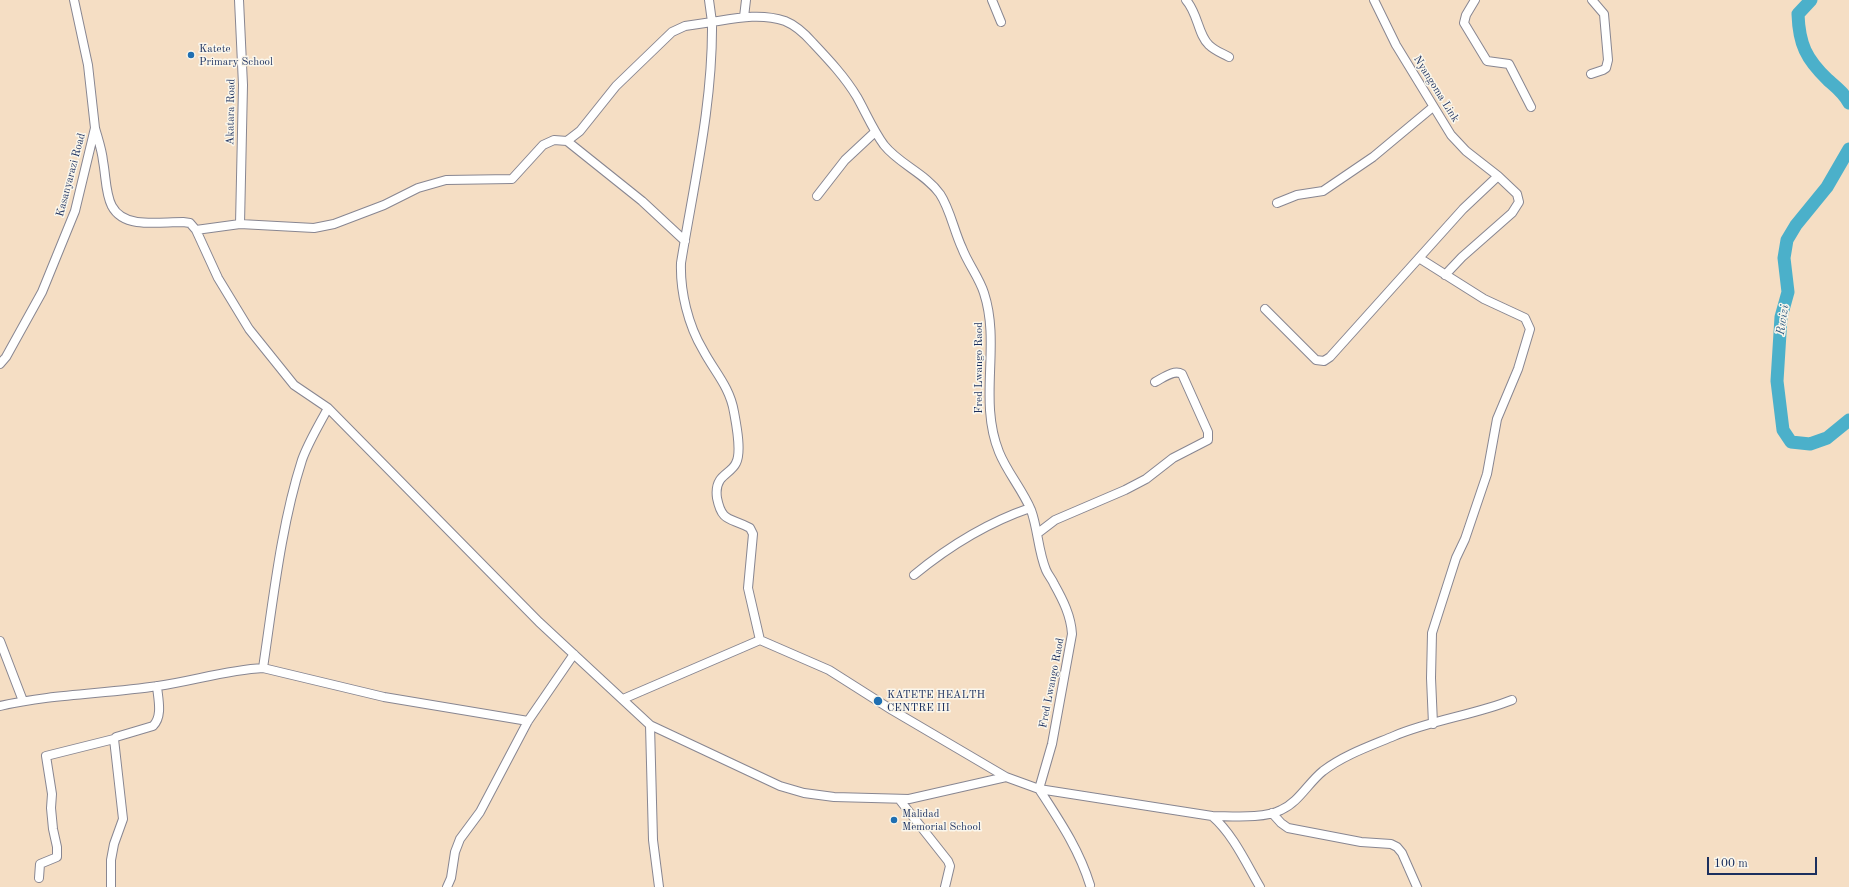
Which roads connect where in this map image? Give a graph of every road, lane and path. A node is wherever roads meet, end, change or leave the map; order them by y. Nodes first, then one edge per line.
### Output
1 (74, 0) edge
2 (239, 0) edge
3 (709, 0) edge
4 (746, 0) edge
5 (992, 0) edge
6 (1186, 0) edge
7 (1374, 0) edge
8 (1475, 0) edge
9 (1592, 0) edge
10 (744, 17) junction
11 (712, 22) junction
12 (1001, 22) dead end
13 (1229, 56) dead end
14 (1591, 74) dead end
15 (1433, 107) junction
16 (1531, 107) dead end
17 (95, 128) junction
18 (875, 132) junction
19 (567, 141) junction
20 (1498, 176) junction
21 (817, 196) dead end
22 (1277, 203) dead end
23 (240, 224) junction
24 (196, 230) junction
25 (685, 241) junction
26 (1419, 258) junction
27 (1445, 275) junction
28 (1265, 309) dead end
29 (0, 364) edge
30 (1155, 382) dead end
31 (328, 408) junction
32 (1030, 508) junction
33 (1038, 534) junction
34 (914, 575) dead end
35 (760, 640) junction
36 (0, 641) edge
37 (574, 654) junction
38 (263, 668) junction
39 (157, 686) junction
40 (623, 699) junction
41 (1512, 700) dead end
42 (23, 701) junction
43 (0, 706) edge
44 (528, 721) junction
45 (1433, 724) junction
46 (650, 725) junction
47 (114, 740) junction
48 (1006, 777) junction
49 (1039, 789) junction
50 (899, 799) junction
51 (1272, 813) junction
52 (1212, 816) junction
53 (39, 878) dead end
54 (1090, 885) dead end
55 (111, 887) edge
56 (447, 887) edge
57 (660, 887) edge
58 (945, 887) edge
59 (1260, 887) edge
60 (1417, 887) edge

1 - 17 street, Kasanyarazi Road
2 - 23 street, Akatara Road
3 - 11 street
4 - 10 street
5 - 12 street
6 - 13 street
7 - 15 street, Nyangoma Link
8 - 16 street
9 - 14 street
10 - 11 street, Fred Lwango Raod
10 - 18 street, Fred Lwango Raod
11 - 19 street, Fred Lwango Raod
11 - 25 street
15 - 20 street, Nyangoma Link
15 - 22 street
17 - 24 street
17 - 29 street, Kasanyarazi Road
18 - 21 street
18 - 32 street, Fred Lwango Raod
19 - 23 street
19 - 25 street
20 - 26 street
20 - 27 street, Nyangoma Link
23 - 24 street
24 - 31 street
25 - 35 street
26 - 27 street
26 - 28 street
27 - 45 street
30 - 33 street
31 - 37 street
31 - 38 street
32 - 33 street, Fred Lwango Raod
32 - 34 street
33 - 49 street, Fred Lwango Raod
35 - 40 street
35 - 48 street
36 - 42 street
37 - 40 street
37 - 44 street
38 - 39 street
38 - 44 street
39 - 42 street
39 - 47 street
40 - 46 street
41 - 45 street
42 - 43 street
44 - 56 street
45 - 51 street
46 - 50 street
46 - 57 street
47 - 53 street
47 - 55 street
48 - 49 street
48 - 50 street
49 - 52 street
49 - 54 street
50 - 58 street
51 - 52 street
51 - 60 street
52 - 59 street

